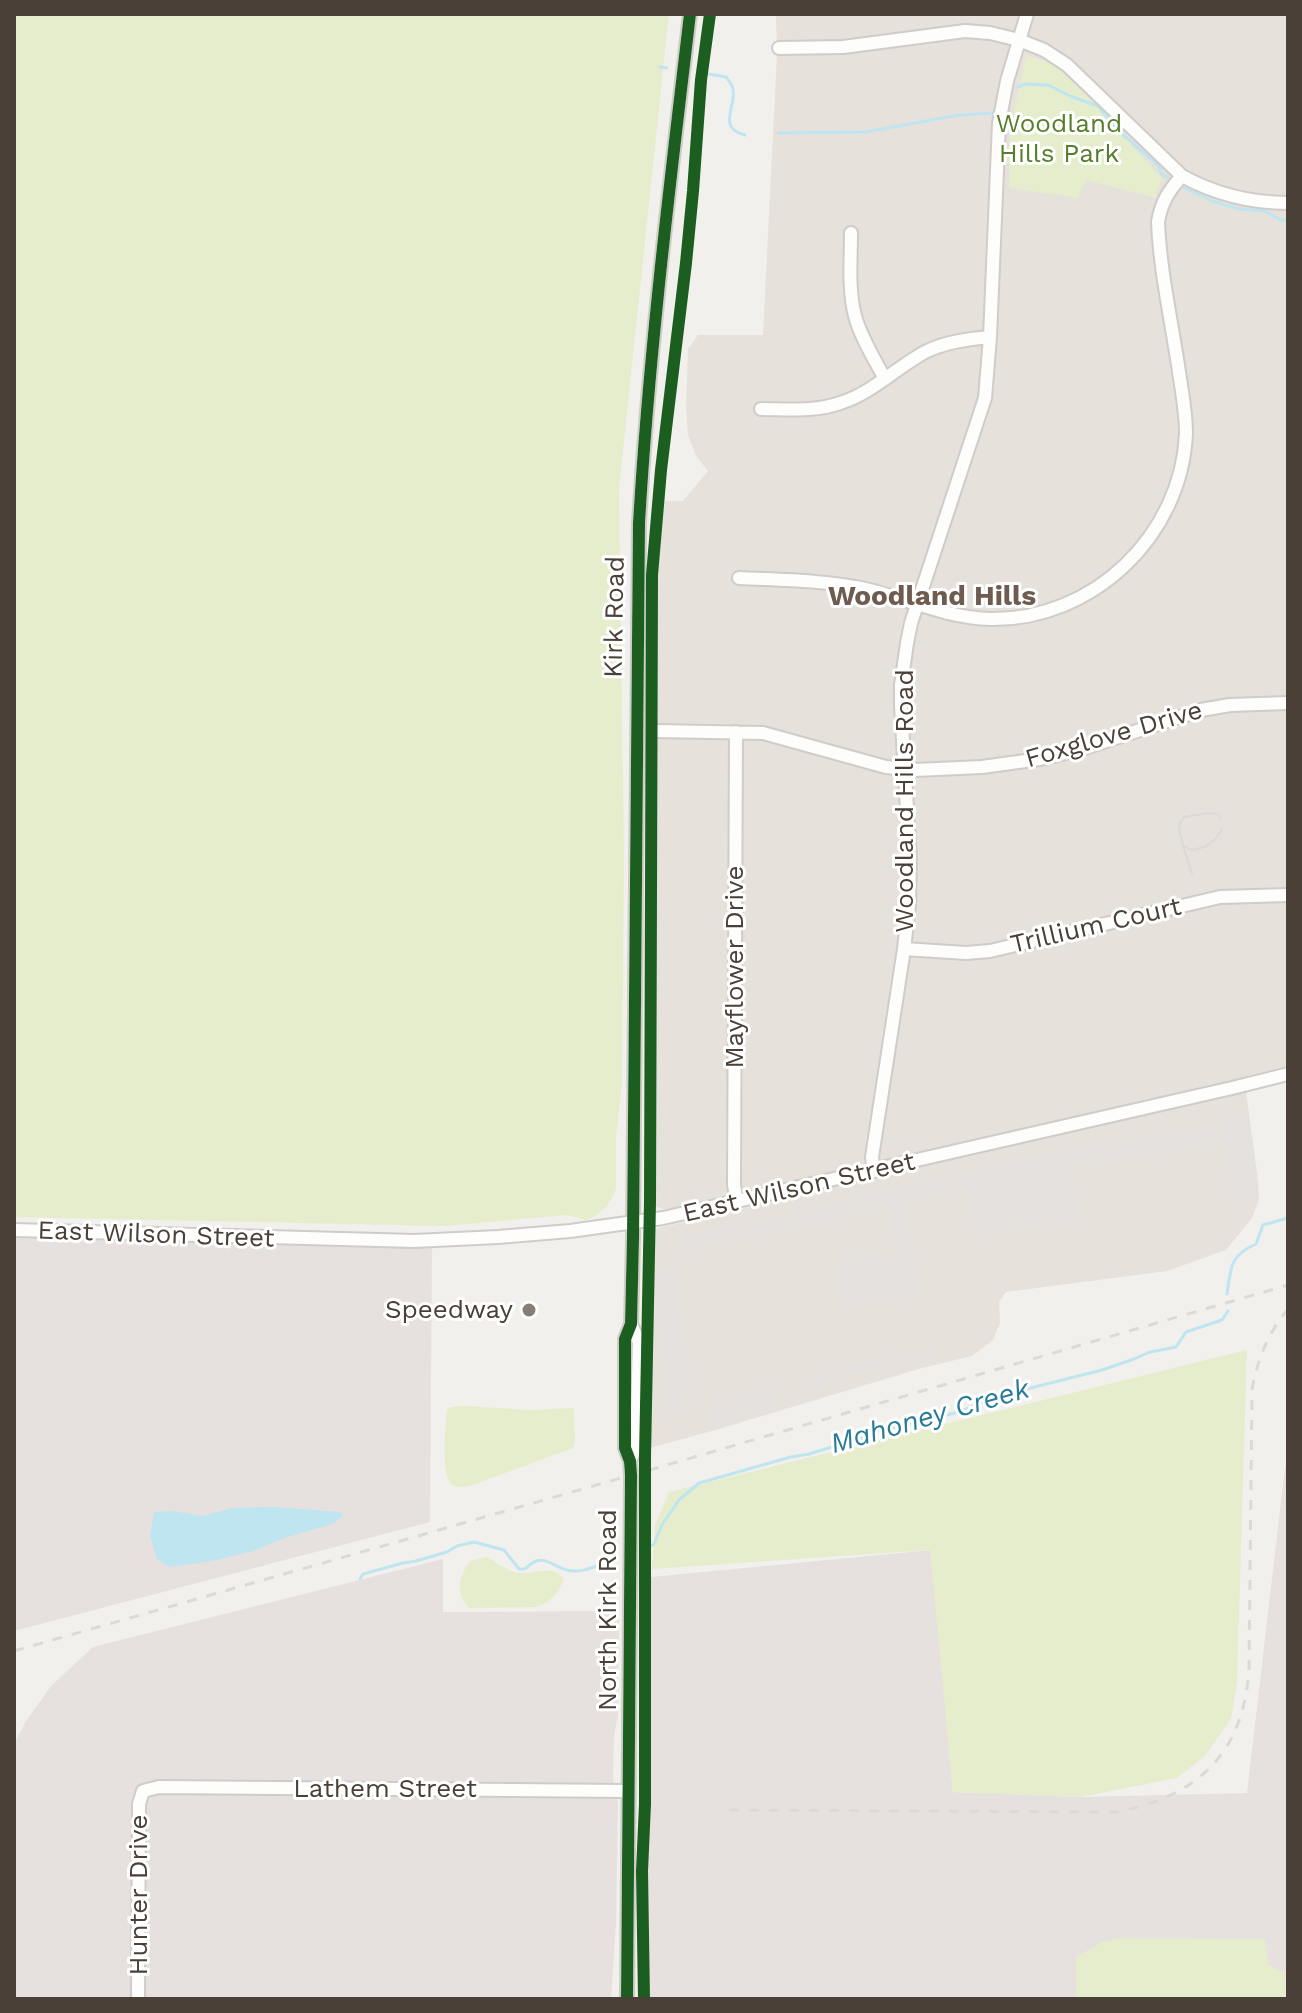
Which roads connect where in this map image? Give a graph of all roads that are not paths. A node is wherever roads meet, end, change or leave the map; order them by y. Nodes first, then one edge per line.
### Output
1 (690, 14) edge
2 (1027, 14) edge
3 (1019, 40) junction
4 (779, 48) dead end
5 (1182, 176) junction
6 (1288, 203) edge
7 (851, 233) dead end
8 (990, 337) junction
9 (885, 379) junction
10 (761, 409) dead end
11 (739, 578) dead end
12 (917, 604) junction
13 (1288, 703) edge
14 (657, 731) dead end
15 (736, 732) junction
16 (905, 770) junction
17 (1288, 895) edge
18 (904, 949) junction
19 (1288, 1074) edge
20 (874, 1171) junction
21 (737, 1202) junction
22 (633, 1223) junction
23 (14, 1230) edge
24 (143, 1791) joint
25 (628, 1791) junction
26 (138, 1999) edge
27 (627, 1999) edge

1 - 22 street, Kirk Road
2 - 3 street, Woodland Hills Road
3 - 4 street
3 - 5 street
3 - 8 street, Woodland Hills Road
5 - 6 street
5 - 12 street
7 - 9 street
8 - 9 street
8 - 12 street, Woodland Hills Road
9 - 10 street
11 - 12 street
12 - 16 street, Woodland Hills Road
13 - 16 street, Foxglove Drive
14 - 15 street, Foxglove Drive
15 - 16 street, Foxglove Drive
15 - 21 street, Mayflower Drive
16 - 18 street, Woodland Hills Road
17 - 18 street, Trillium Court
18 - 20 street, Woodland Hills Road
19 - 20 street, East Wilson Street
20 - 21 street, East Wilson Street
21 - 22 street, East Wilson Street
22 - 23 street, East Wilson Street
22 - 25 street, North Kirk Road
24 - 25 street, Lathem Street
24 - 26 street, Hunter Drive
25 - 27 street, North Kirk Road

